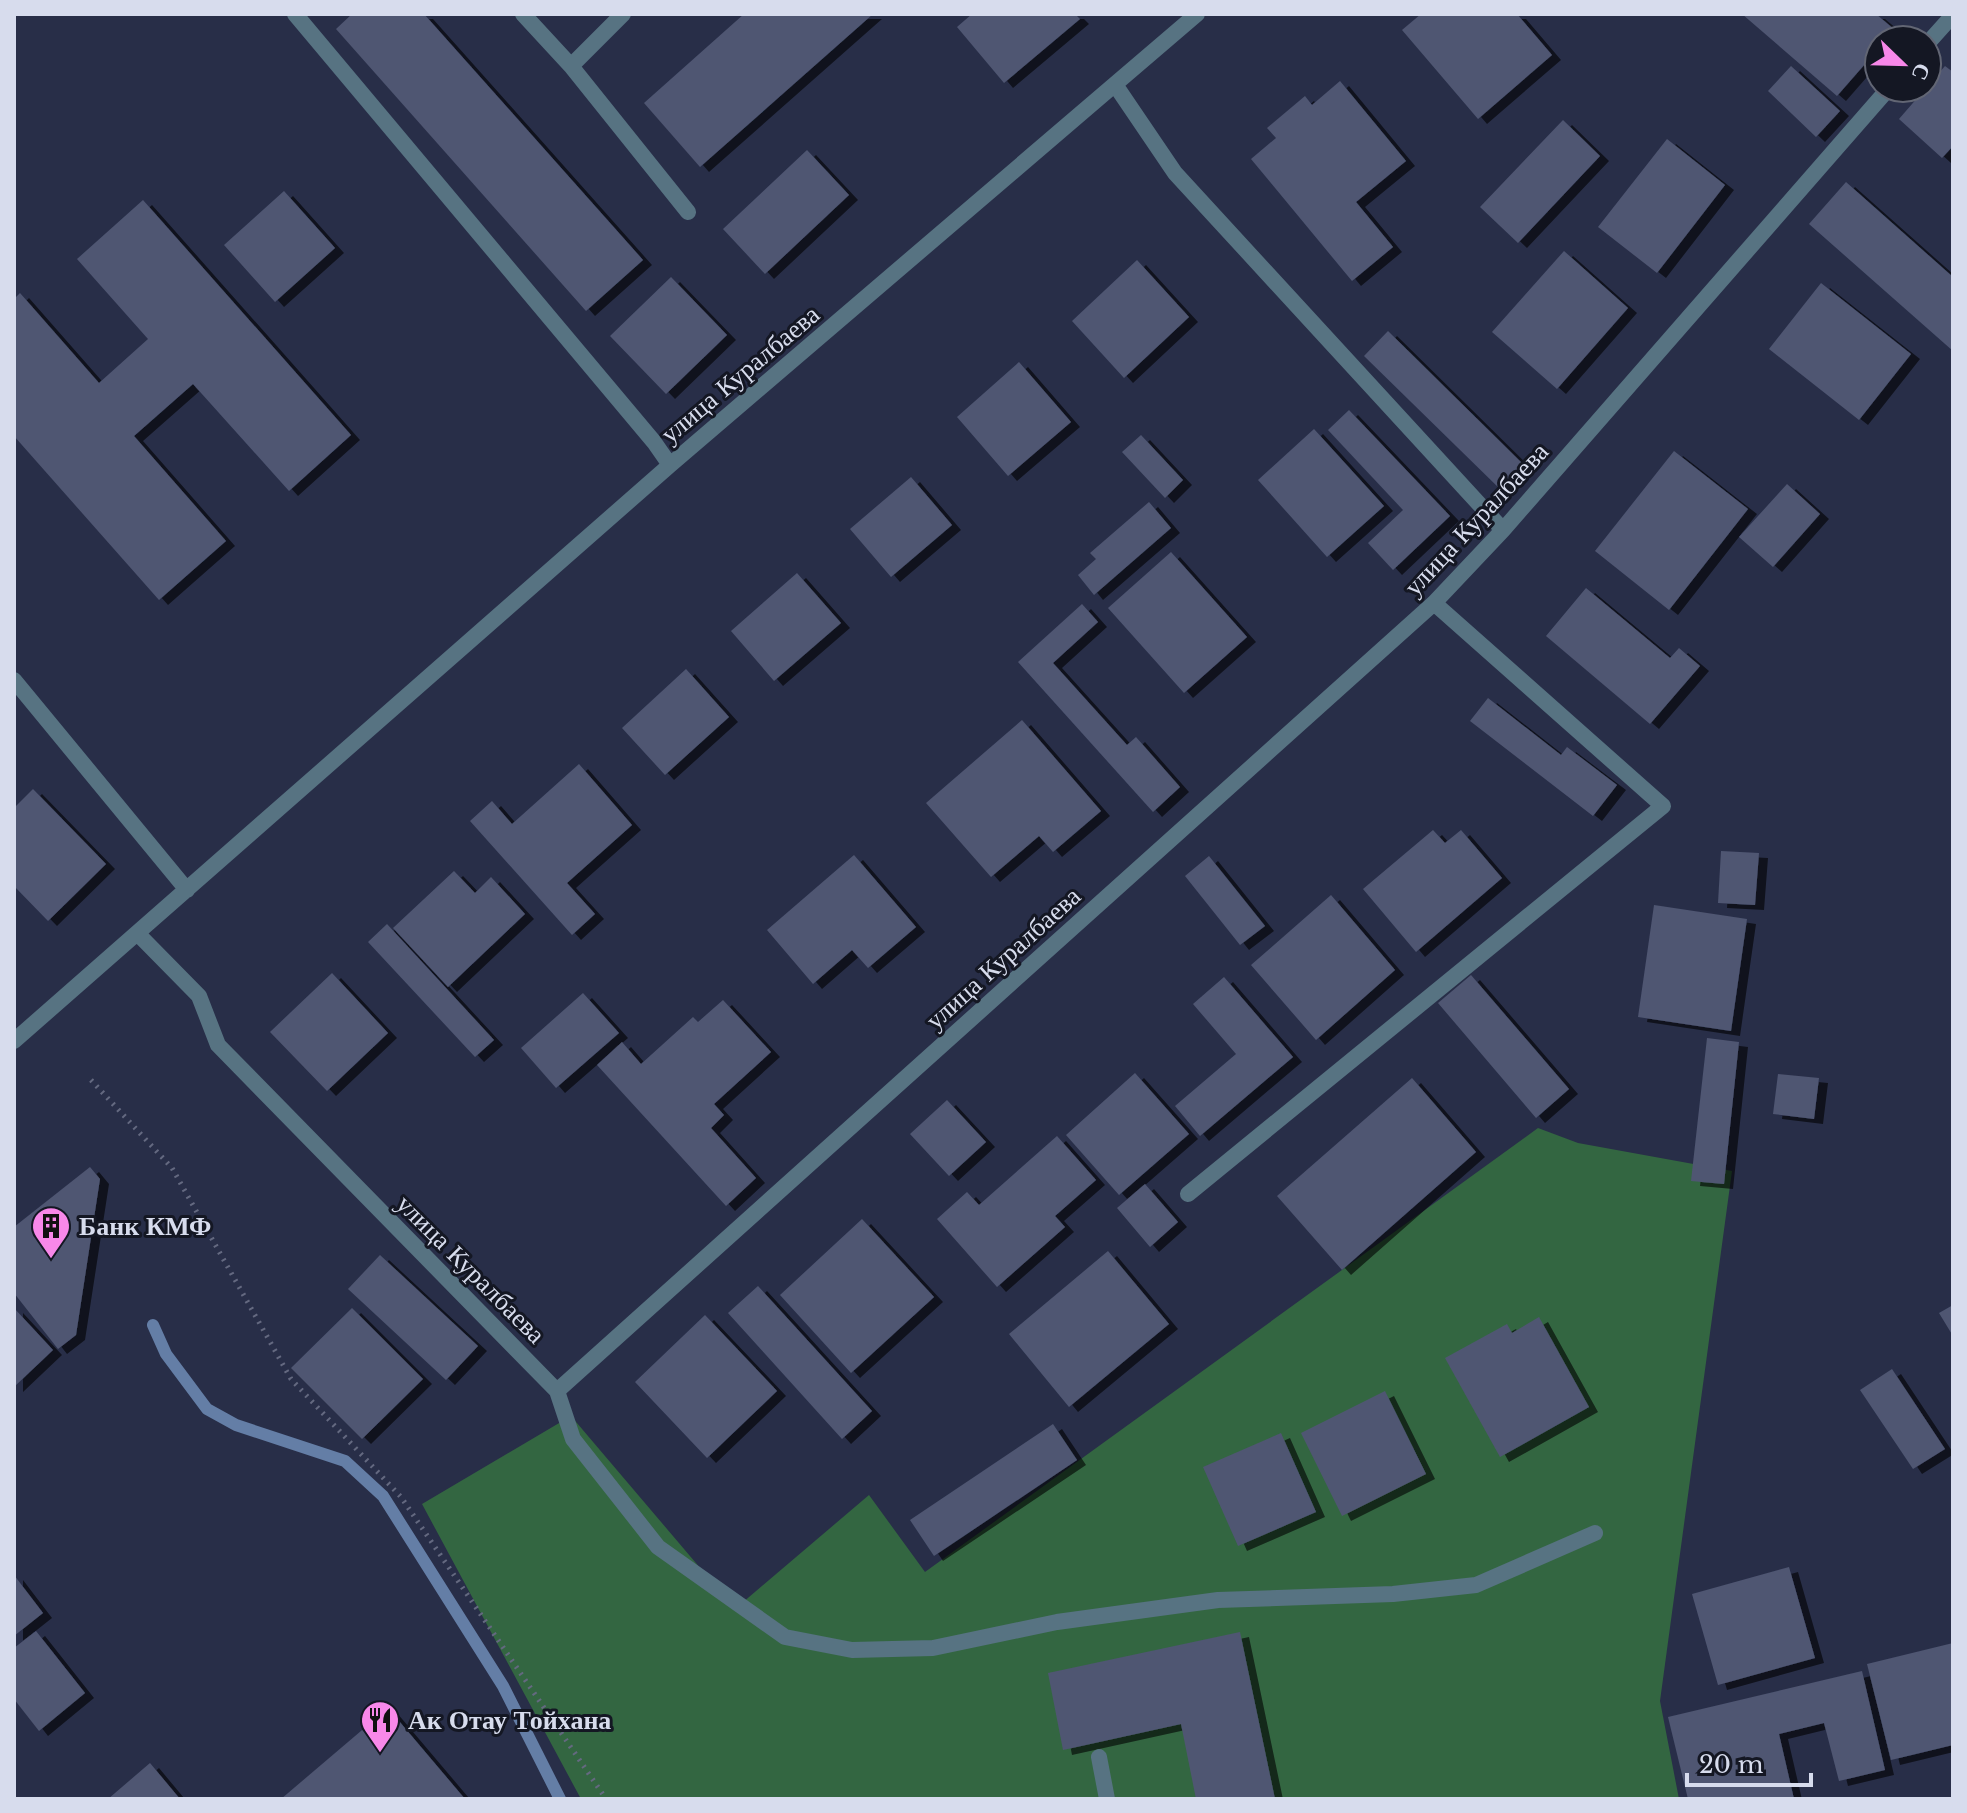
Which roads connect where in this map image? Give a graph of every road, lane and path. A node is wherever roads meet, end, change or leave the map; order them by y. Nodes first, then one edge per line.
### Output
1 (295, 14) edge
2 (523, 14) edge
3 (623, 14) edge
4 (1197, 14) edge
5 (571, 66) junction
6 (1116, 86) junction
7 (1875, 104) edge
8 (688, 212) dead end
9 (670, 465) junction
10 (1503, 530) junction
11 (1434, 603) junction
12 (14, 680) edge
13 (187, 890) junction
14 (138, 934) junction
15 (14, 1041) edge
16 (91, 1080) dead end
17 (1188, 1194) dead end
18 (557, 1391) junction
19 (1595, 1533) dead end
20 (1099, 1757) dead end
21 (606, 1799) edge
22 (1107, 1799) edge

1 - 9 street
2 - 5 street
3 - 5 street
4 - 6 street, улица Куралбаева
5 - 8 street
6 - 9 street, улица Куралбаева
6 - 10 street
7 - 10 street, улица Куралбаева
9 - 13 street, улица Куралбаева
10 - 11 street, улица Куралбаева
11 - 17 street
11 - 18 street, улица Куралбаева
12 - 13 street
13 - 14 street, улица Куралбаева
14 - 15 street, улица Куралбаева
14 - 18 street, улица Куралбаева
16 - 21 path
18 - 19 street
20 - 22 street

